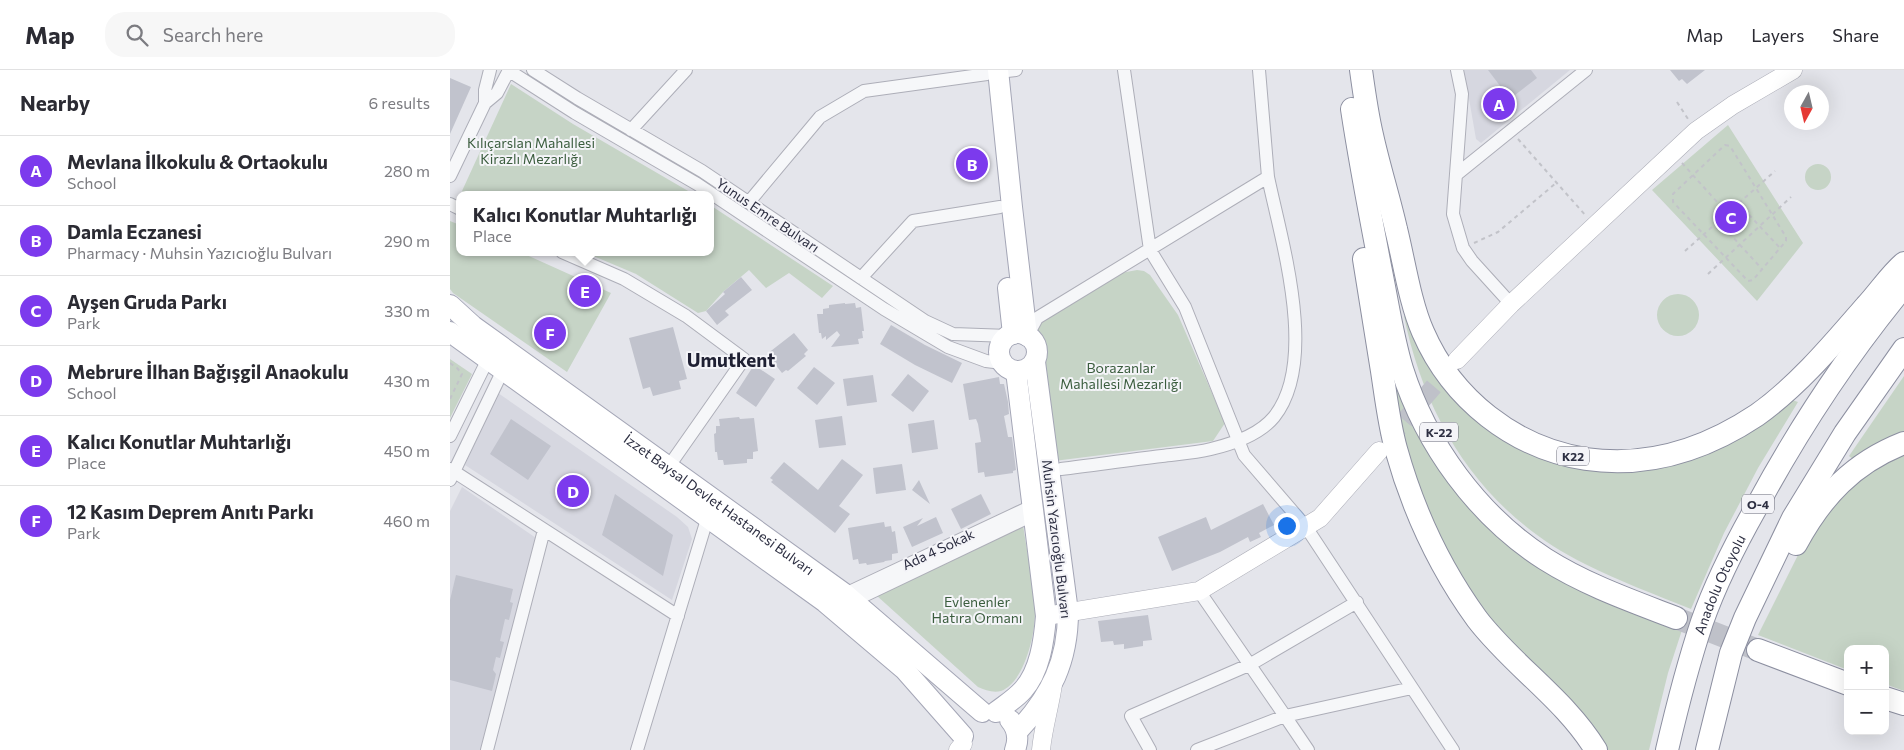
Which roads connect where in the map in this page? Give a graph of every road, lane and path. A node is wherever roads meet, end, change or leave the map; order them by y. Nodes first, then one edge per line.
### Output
1 (490, 70) edge
2 (533, 70) edge
3 (686, 70) edge
4 (1124, 70) edge
5 (1259, 70) edge
6 (1346, 70) edge
7 (1361, 70) edge
8 (1458, 70) edge
9 (1586, 70) edge
10 (1793, 70) edge
11 (508, 71) edge
12 (997, 71) edge
13 (485, 102) junction
14 (1676, 102) dead end
15 (631, 130) junction
16 (1510, 131) junction
17 (1696, 131) junction
18 (1365, 143) junction
19 (1672, 153) junction
20 (1775, 171) dead end
21 (1457, 174) junction
22 (1693, 175) junction
23 (450, 176) edge
24 (1268, 177) junction
25 (1556, 183) junction
26 (1756, 188) junction
27 (707, 191) edge
28 (714, 195) edge
29 (1791, 197) dead end
30 (749, 202) junction
31 (1738, 203) junction
32 (1000, 207) junction
33 (1726, 213) junction
34 (1773, 214) junction
35 (1718, 221) junction
36 (1594, 225) junction
37 (1759, 226) junction
38 (1703, 234) junction
39 (1740, 245) junction
40 (1463, 248) junction
41 (1780, 248) junction
42 (1150, 250) junction
43 (1685, 250) dead end
44 (571, 256) edge
45 (1725, 258) junction
46 (1904, 263) edge
47 (1762, 270) junction
48 (1708, 274) dead end
49 (861, 278) junction
50 (1904, 286) edge
51 (1511, 304) junction
52 (450, 305) edge
53 (450, 332) edge
54 (1016, 335) junction
55 (1904, 349) edge
56 (1457, 360) tunnel mouth
57 (1035, 362) junction
58 (450, 363) edge
59 (496, 365) junction
60 (1009, 367) junction
61 (450, 399) edge
62 (460, 416) junction
63 (476, 428) junction
64 (450, 436) edge
65 (1238, 440) junction
66 (1904, 443) edge
67 (1379, 451) tunnel mouth
68 (669, 466) junction
69 (1060, 469) dead end
70 (451, 474) edge
71 (1032, 510) junction
72 (708, 516) junction
73 (1306, 527) junction
74 (544, 530) junction
75 (1200, 591) junction
76 (849, 597) junction
77 (1356, 602) junction
78 (1068, 612) junction
79 (1678, 614) tunnel mouth
80 (678, 616) junction
81 (1046, 616) junction
82 (1745, 618) junction
83 (1251, 664) junction
84 (1844, 674) edge
85 (1054, 681) junction
86 (1844, 682) edge
87 (1412, 688) junction
88 (1889, 691) edge
89 (1904, 696) edge
90 (1889, 699) edge
91 (1904, 704) edge
92 (989, 712) junction
93 (1285, 716) junction
94 (962, 745) edge
95 (1017, 745) edge
96 (487, 750) edge
97 (637, 750) edge
98 (1041, 750) edge
99 (1150, 750) edge
100 (1197, 750) edge
101 (1308, 750) edge
102 (1453, 750) edge
103 (1596, 750) edge
104 (1667, 750) edge
105 (1706, 750) edge

1 - 13 street
2 - 15 street, Yunus Emre Bulvarı
3 - 15 street
4 - 42 street
5 - 24 street
6 - 18 highway
7 - 18 highway
8 - 21 street
9 - 16 street
10 - 17 street
11 - 13 street
11 - 27 street
12 - 30 street
12 - 32 main road
12 - 54 main road
13 - 23 street
14 - 17 path
15 - 30 street, Yunus Emre Bulvarı
16 - 21 street
16 - 25 path
17 - 19 street
18 - 46 highway, K22
18 - 79 highway, K-22
18 - 103 highway
19 - 22 path
19 - 36 street
20 - 26 path
21 - 40 street
22 - 26 path
22 - 33 path
22 - 38 path
24 - 42 street
24 - 65 street
25 - 36 path
25 - 40 path
26 - 31 path
26 - 34 path
28 - 60 street
29 - 34 path
30 - 49 street, Yunus Emre Bulvarı
31 - 33 path
31 - 37 path
32 - 49 street
32 - 54 main road
33 - 35 path
34 - 37 path
34 - 41 path
35 - 38 path
35 - 39 path
36 - 51 street
37 - 39 path
37 - 41 path
38 - 43 path
38 - 45 path
39 - 45 path
39 - 47 path
40 - 51 street
41 - 47 path
42 - 54 street
42 - 65 street
44 - 68 street
45 - 47 path
45 - 48 path
49 - 54 street, Yunus Emre Bulvarı
50 - 104 highway, Anadolu Otoyolu / O-4
51 - 56 street
52 - 68 main road, İzzet Baysal Devlet Hastanesi Bulvarı
53 - 59 main road, İzzet Baysal Devlet Hastanesi Bulvarı
54 - 57 main road
54 - 60 main road
55 - 82 highway, O-4
57 - 60 main road
57 - 78 main road, Muhsin Yazıcıoğlu Bulvarı
58 - 61 path
59 - 62 street
59 - 63 street
59 - 72 main road, İzzet Baysal Devlet Hastanesi Bulvarı
60 - 71 main road, Muhsin Yazıcıoğlu Bulvarı
62 - 63 street
62 - 64 street
63 - 70 street
65 - 69 street
65 - 73 street
66 - 82 highway
67 - 73 street
68 - 76 main road, İzzet Baysal Devlet Hastanesi Bulvarı
70 - 74 street
71 - 76 street, Ada 4 Sokak
71 - 81 main road, Muhsin Yazıcıoğlu Bulvarı
72 - 80 street
72 - 94 main road, İzzet Baysal Devlet Hastanesi Bulvarı
73 - 75 street
73 - 77 street
74 - 80 street
74 - 96 street
75 - 78 street
75 - 83 street
76 - 92 main road, İzzet Baysal Devlet Hastanesi Bulvarı
77 - 83 street
77 - 87 street
78 - 81 street
78 - 85 main road, Muhsin Yazıcıoğlu Bulvarı
80 - 97 street
81 - 92 main road, Muhsin Yazıcıoğlu Bulvarı
82 - 105 highway, O-4
83 - 93 street
83 - 99 street
84 - 86 highway
85 - 95 main road, Muhsin Yazıcıoğlu Bulvarı
85 - 98 street
87 - 93 street
87 - 102 street
88 - 89 highway
90 - 91 highway
92 - 94 main road, Muhsin Yazıcıoğlu Bulvarı
92 - 95 main road, İzzet Baysal Devlet Hastanesi Bulvarı
93 - 100 street
93 - 101 street

